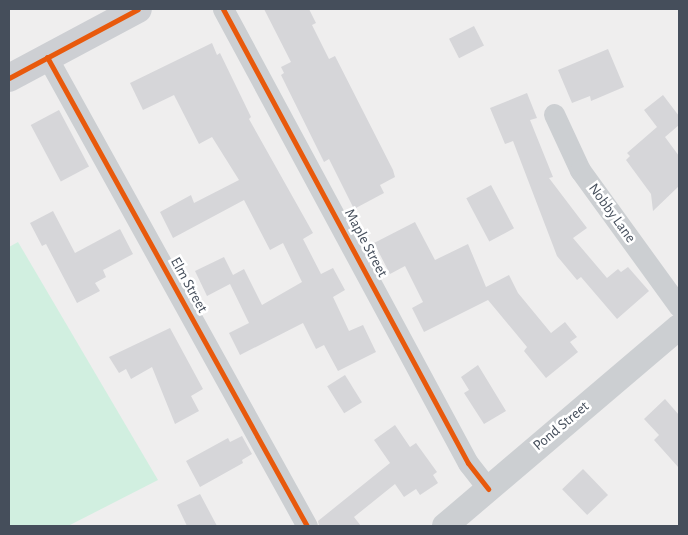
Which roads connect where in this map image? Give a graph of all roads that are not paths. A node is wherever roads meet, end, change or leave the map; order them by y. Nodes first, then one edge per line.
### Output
1 (138, 9) edge
2 (223, 9) edge
3 (47, 57) junction
4 (9, 78) edge
5 (554, 114) dead end
6 (679, 307) edge
7 (679, 327) edge
8 (488, 489) junction
9 (307, 526) edge
10 (444, 526) edge

1 - 3 main road
2 - 8 street, Maple Street
3 - 4 main road
3 - 9 street, Elm Street
5 - 6 street, Nobby Lane
7 - 8 street, Pond Street
8 - 10 street, Pond Street

